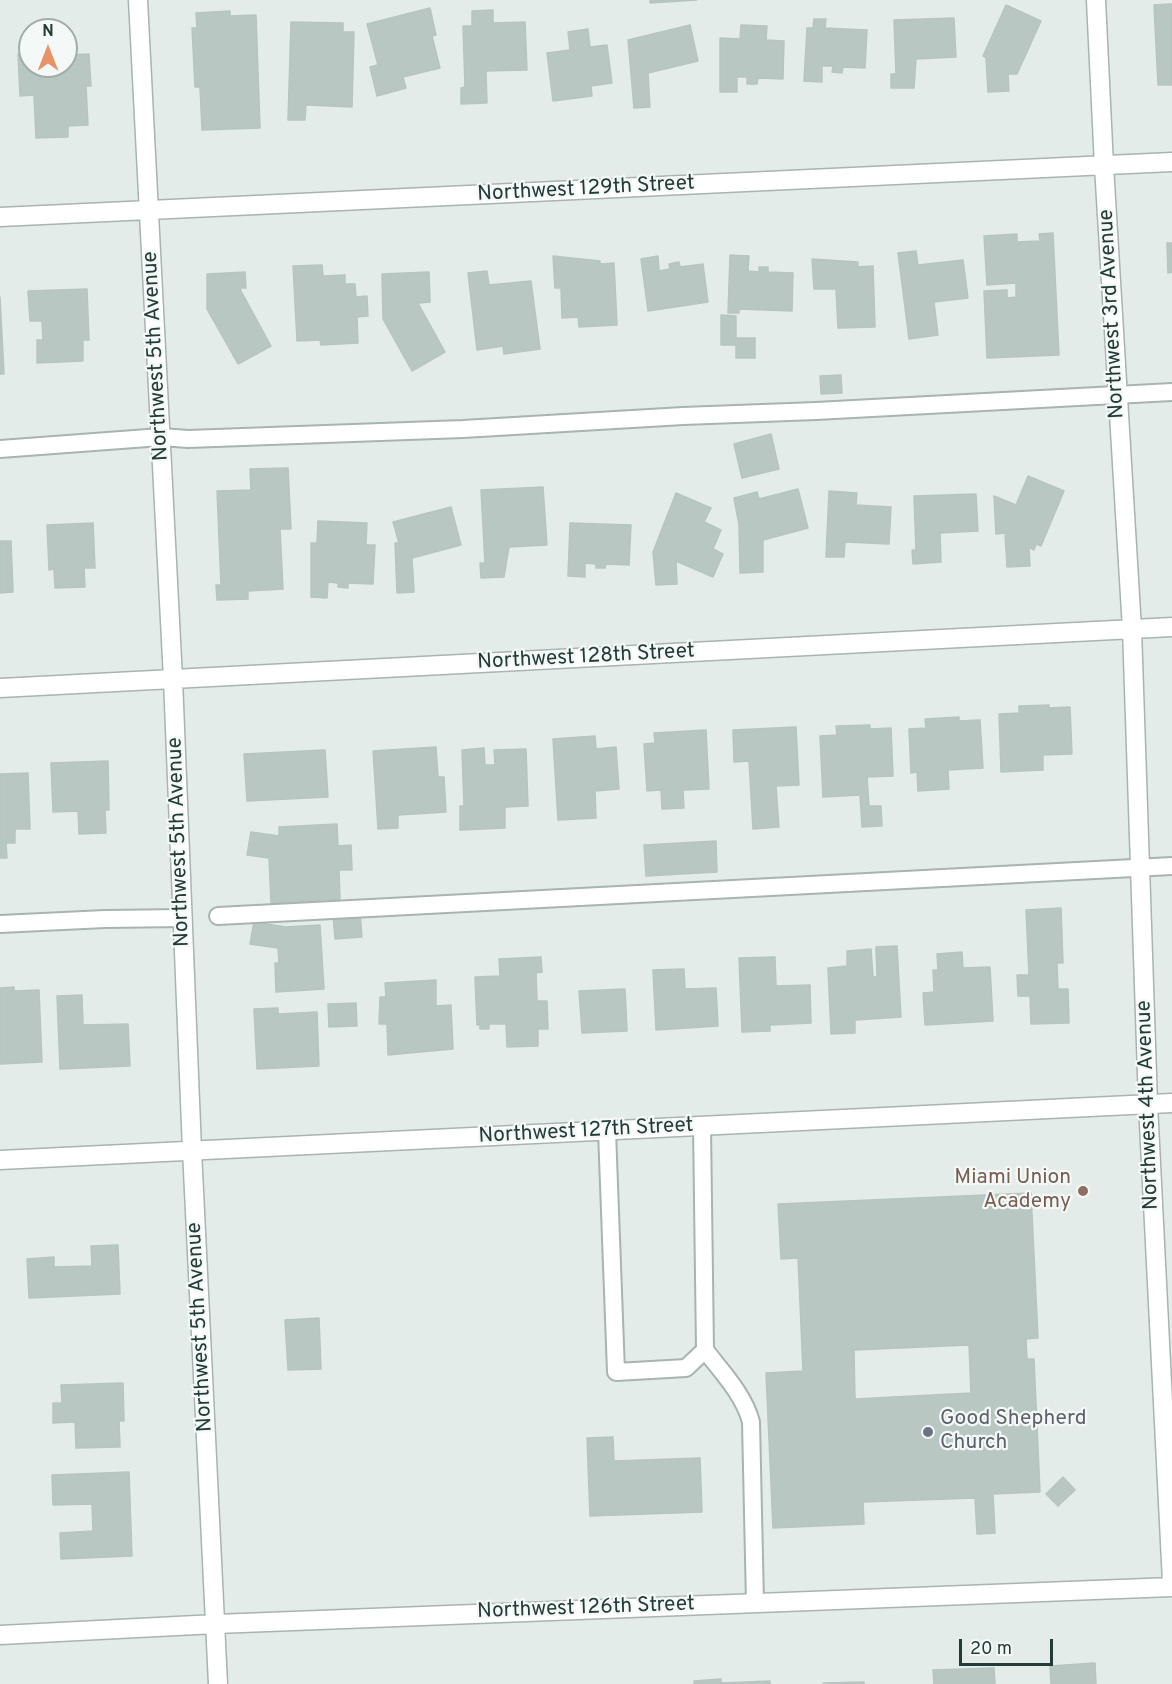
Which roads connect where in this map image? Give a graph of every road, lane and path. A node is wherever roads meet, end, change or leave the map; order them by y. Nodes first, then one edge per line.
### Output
1 (138, 0) edge
2 (1096, 0) edge
3 (1172, 162) edge
4 (1104, 166) junction
5 (150, 210) junction
6 (0, 217) edge
7 (1172, 392) edge
8 (1118, 395) junction
9 (161, 437) junction
10 (0, 449) edge
11 (1172, 627) edge
12 (1132, 629) junction
13 (173, 679) junction
14 (0, 688) edge
15 (1141, 866) junction
16 (1172, 866) edge
17 (218, 916) dead end
18 (183, 918) junction
19 (0, 924) edge
20 (1172, 1103) edge
21 (1148, 1104) junction
22 (702, 1126) junction
23 (607, 1131) junction
24 (192, 1150) junction
25 (0, 1160) edge
26 (1166, 1349) edge
27 (705, 1350) junction
28 (1172, 1582) edge
29 (1172, 1587) edge
30 (755, 1603) junction
31 (216, 1624) junction
32 (0, 1635) edge
33 (218, 1684) edge

1 - 5 street, Northwest 5th Avenue
2 - 4 street, Northwest 3rd Avenue
3 - 4 street, Northwest 129th Street
4 - 5 street, Northwest 129th Street
4 - 8 street, Northwest 3rd Avenue
5 - 6 street, Northwest 129th Street
5 - 9 street, Northwest 5th Avenue
7 - 8 lane
8 - 9 lane
8 - 12 street, Northwest 3rd Avenue
9 - 10 lane
9 - 13 street, Northwest 5th Avenue
11 - 12 street, Northwest 128th Street
12 - 13 street, Northwest 128th Street
12 - 15 street, Northwest 4th Avenue
13 - 14 street, Northwest 128th Street
13 - 18 street, Northwest 5th Avenue
15 - 16 lane
15 - 17 lane
15 - 21 street, Northwest 4th Avenue
18 - 19 lane
18 - 24 street, Northwest 5th Avenue
20 - 21 street, Northwest 127th Street
21 - 22 street, Northwest 127th Street
21 - 26 street, Northwest 4th Avenue
22 - 23 street, Northwest 127th Street
22 - 27 lane
23 - 24 street, Northwest 127th Street
23 - 27 lane
24 - 25 street, Northwest 127th Street
24 - 31 street, Northwest 5th Avenue
26 - 28 street, Northwest 4th Avenue
27 - 30 lane
29 - 30 street, Northwest 126th Street
30 - 31 street, Northwest 126th Street
31 - 32 street, Northwest 126th Street
31 - 33 street, Northwest 5th Avenue

